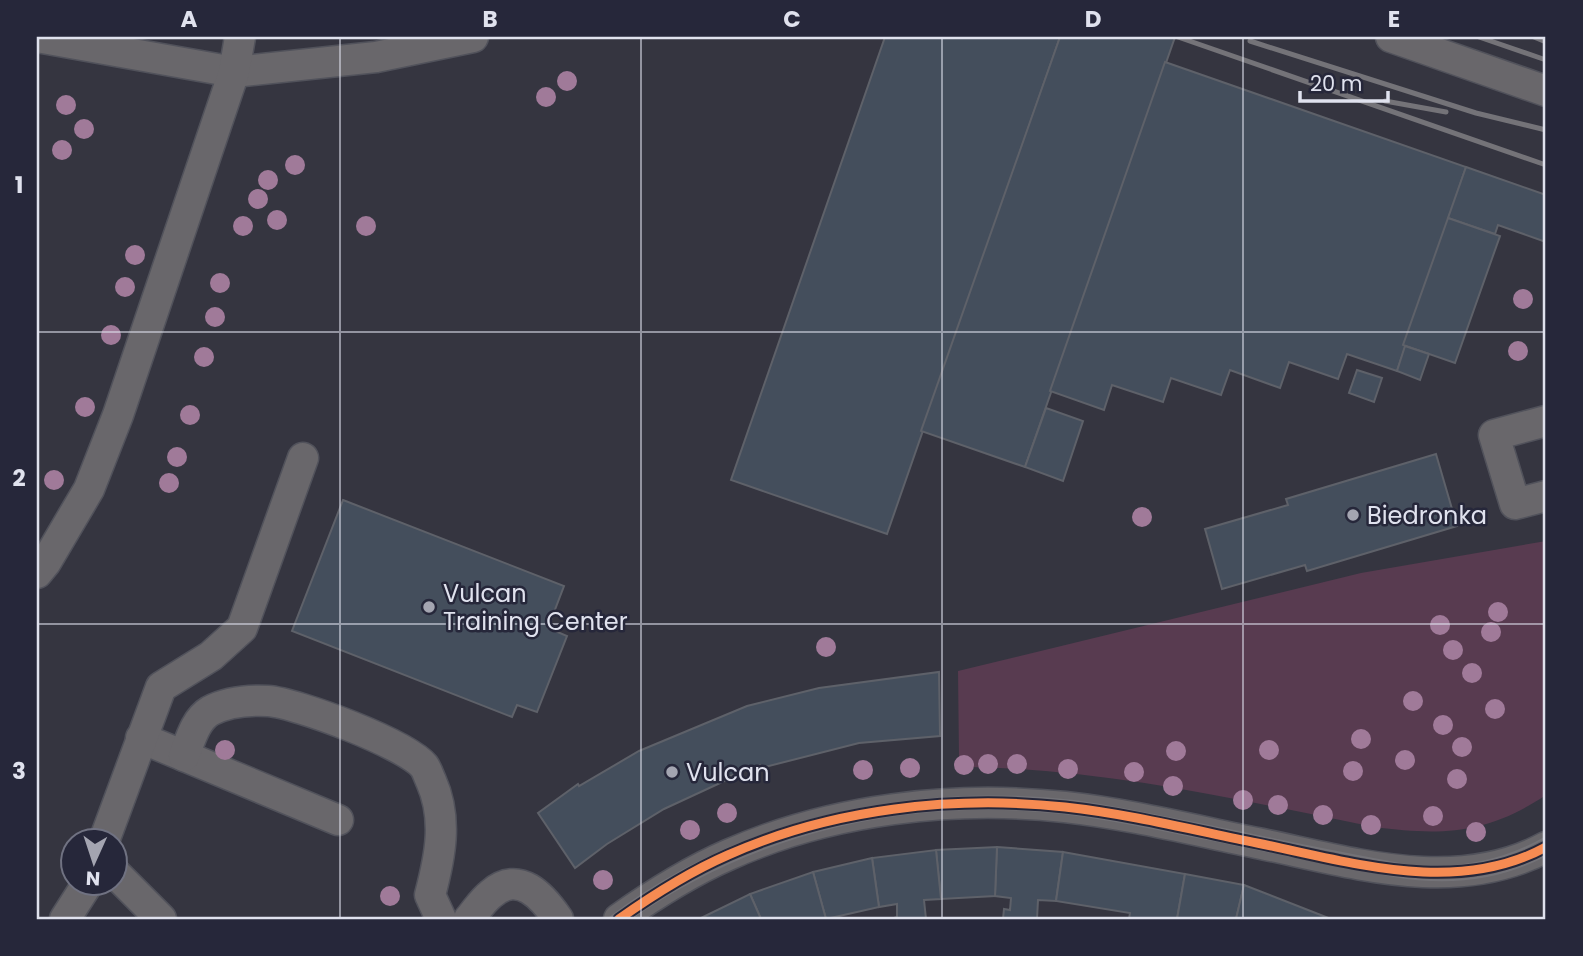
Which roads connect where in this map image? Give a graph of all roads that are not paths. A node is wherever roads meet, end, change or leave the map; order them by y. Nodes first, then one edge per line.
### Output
1 (37, 37) edge
2 (240, 37) edge
3 (473, 37) edge
4 (1391, 37) edge
5 (234, 72) junction
6 (1546, 90) edge
7 (1546, 421) edge
8 (303, 458) dead end
9 (1546, 496) edge
10 (37, 573) edge
11 (141, 738) junction
12 (184, 756) junction
13 (338, 820) dead end
14 (109, 827) edge
15 (1546, 847) edge
16 (130, 888) edge
17 (79, 897) edge
18 (65, 919) edge
19 (161, 919) edge
20 (441, 919) edge
21 (469, 919) edge
22 (558, 919) edge
23 (618, 919) edge

1 - 5 street
2 - 5 street
3 - 5 street
4 - 6 street
5 - 10 street
7 - 9 street
8 - 11 street
11 - 12 street
11 - 14 street
12 - 13 street
12 - 20 street
15 - 23 street
16 - 19 street
17 - 18 street
21 - 22 street

